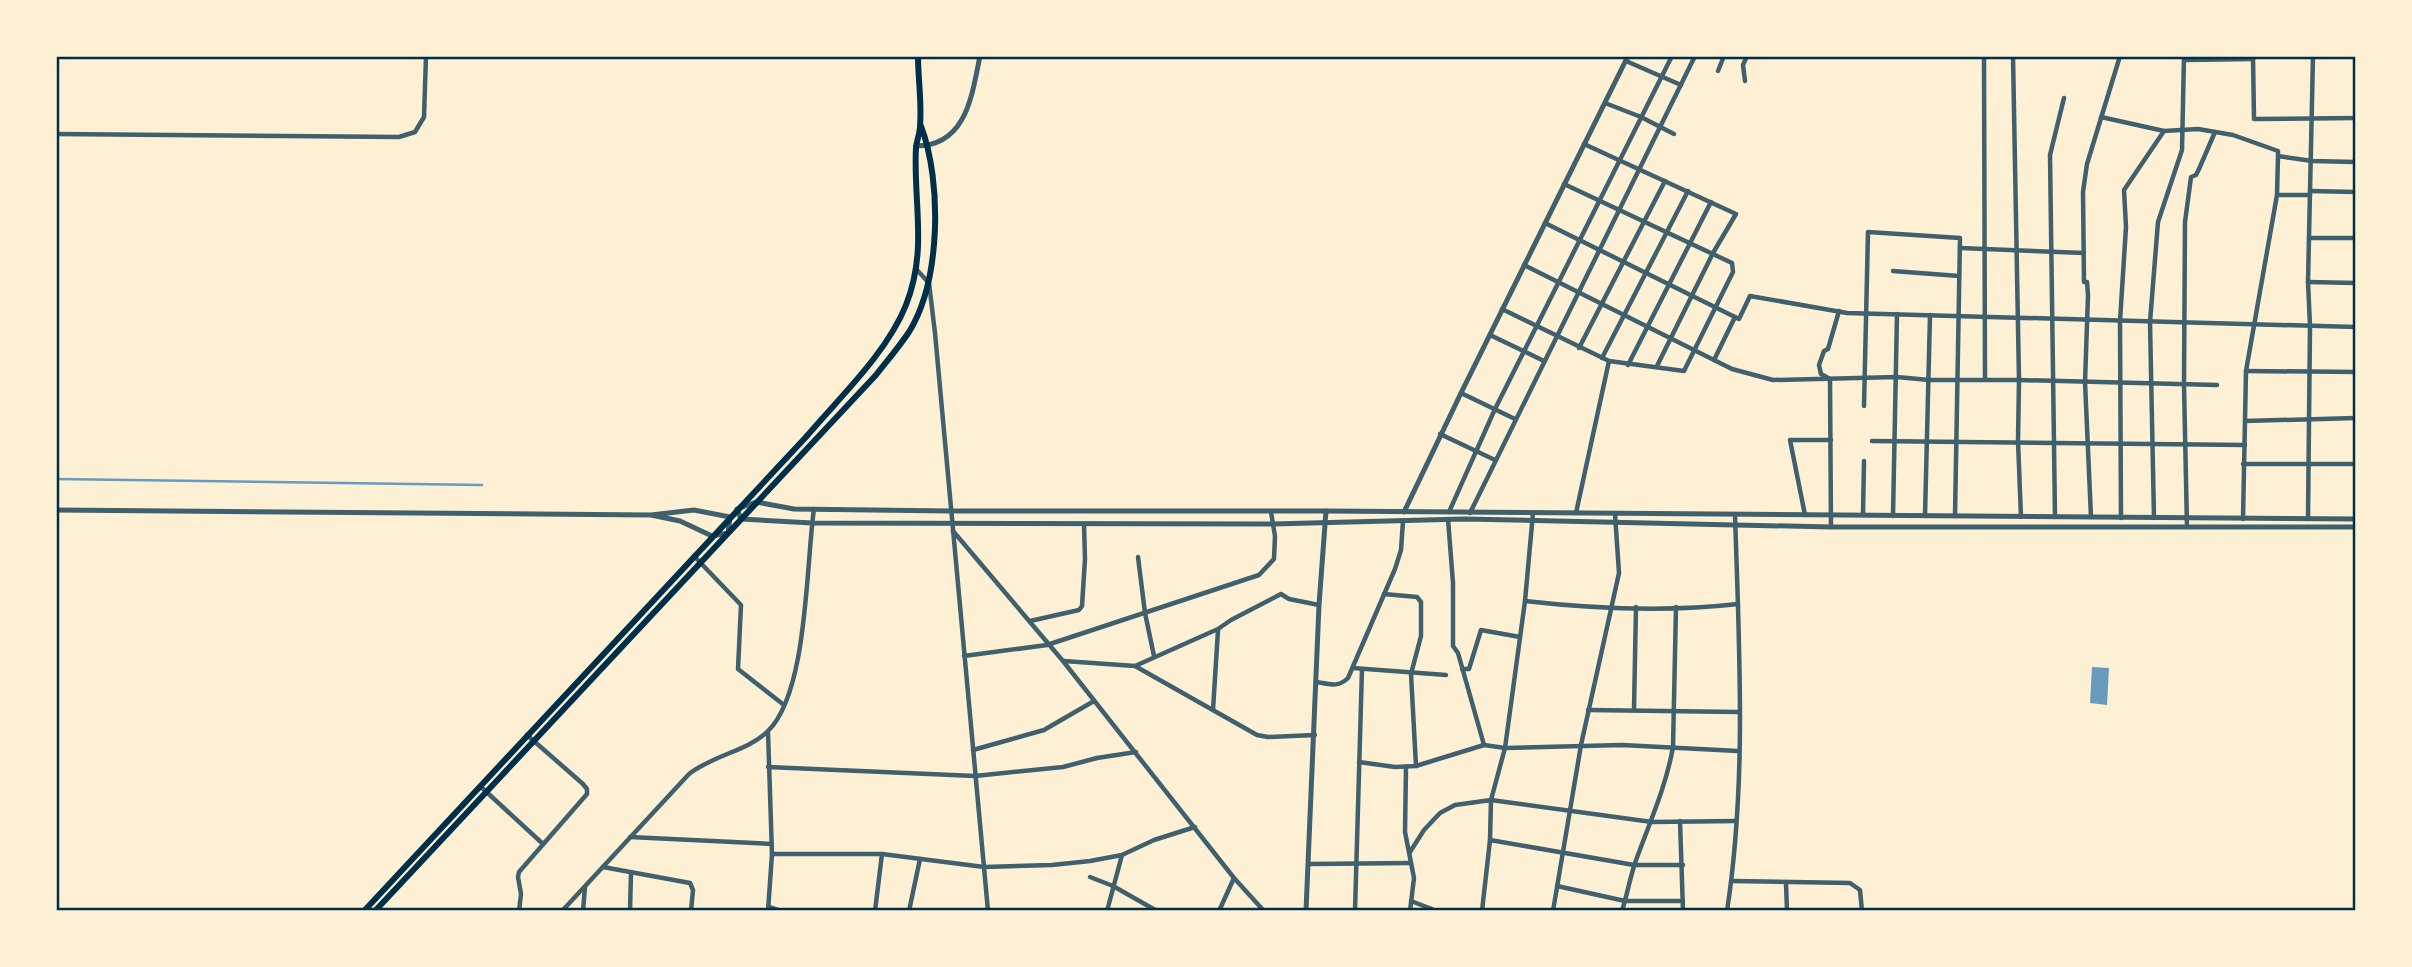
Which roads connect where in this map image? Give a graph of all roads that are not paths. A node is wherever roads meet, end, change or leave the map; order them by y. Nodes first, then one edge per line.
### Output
1 (426, 56) edge
2 (918, 56) edge
3 (981, 56) edge
4 (1672, 56) edge
5 (1695, 56) edge
6 (1724, 56) edge
7 (1747, 56) edge
8 (1984, 56) edge
9 (2014, 56) edge
10 (2120, 56) edge
11 (2313, 56) edge
12 (2253, 57) edge
13 (1627, 58) edge
14 (2185, 58) edge
15 (1717, 71) dead end
16 (1662, 77) junction
17 (1745, 81) dead end
18 (1681, 85) junction
19 (2063, 98) dead end
20 (1605, 103) junction
21 (1641, 117) junction
22 (2101, 117) junction
23 (2356, 118) edge
24 (2313, 119) junction
25 (920, 124) junction
26 (1660, 128) junction
27 (2182, 129) junction
28 (2164, 131) junction
29 (2215, 132) junction
30 (56, 134) edge
31 (1674, 134) dead end
32 (1584, 144) junction
33 (916, 146) junction
34 (929, 146) junction
35 (2278, 156) junction
36 (1620, 160) junction
37 (2312, 161) junction
38 (2356, 162) edge
39 (1640, 169) junction
40 (1665, 181) junction
41 (1564, 184) junction
42 (1688, 191) junction
43 (2356, 192) edge
44 (2310, 193) junction
45 (2277, 195) junction
46 (1600, 200) junction
47 (1711, 202) junction
48 (1620, 210) junction
49 (1644, 222) junction
50 (1545, 223) junction
51 (1666, 232) junction
52 (2356, 238) edge
53 (2309, 239) junction
54 (1580, 241) junction
55 (1690, 243) junction
56 (1960, 248) junction
57 (1984, 249) junction
58 (1600, 250) junction
59 (2017, 250) junction
60 (2051, 251) junction
61 (1713, 253) junction
62 (2084, 253) junction
63 (1623, 262) junction
64 (1524, 265) junction
65 (917, 270) junction
66 (1893, 271) dead end
67 (1646, 273) junction
68 (1959, 276) junction
69 (2308, 282) junction
70 (929, 283) junction
71 (2356, 283) edge
72 (1559, 284) junction
73 (1669, 285) junction
74 (1579, 292) junction
75 (1692, 296) junction
76 (1602, 304) junction
77 (1715, 307) junction
78 (1502, 310) junction
79 (1839, 311) junction
80 (1867, 313) junction
81 (1897, 314) junction
82 (1930, 314) junction
83 (1624, 315) junction
84 (1958, 315) junction
85 (1735, 317) junction
86 (1984, 317) junction
87 (2018, 318) junction
88 (2052, 319) junction
89 (2087, 320) junction
90 (2120, 321) junction
91 (2150, 323) junction
92 (2184, 324) junction
93 (2256, 324) junction
94 (2310, 326) junction
95 (1538, 327) junction
96 (1647, 327) junction
97 (2356, 327) edge
98 (1490, 335) junction
99 (1557, 337) junction
100 (1670, 339) junction
101 (1579, 348) junction
102 (1695, 351) junction
103 (1524, 352) junction
104 (1602, 358) junction
105 (1609, 360) junction
106 (1714, 360) junction
107 (1544, 361) junction
108 (1628, 365) junction
109 (1657, 366) junction
110 (2246, 371) junction
111 (2356, 372) edge
112 (2308, 373) junction
113 (1897, 377) junction
114 (1864, 378) junction
115 (1830, 379) junction
116 (1985, 379) junction
117 (1929, 380) junction
118 (1957, 380) junction
119 (2019, 380) junction
120 (2053, 380) junction
121 (2084, 382) junction
122 (2120, 382) junction
123 (2151, 383) junction
124 (2184, 385) junction
125 (2217, 385) dead end
126 (1461, 393) junction
127 (1864, 406) dead end
128 (1495, 410) junction
129 (2356, 418) edge
130 (1515, 419) junction
131 (2309, 420) junction
132 (2245, 421) junction
133 (1440, 434) junction
134 (1831, 440) junction
135 (1872, 440) dead end
136 (1895, 440) junction
137 (1926, 440) junction
138 (1956, 441) junction
139 (2018, 441) junction
140 (2054, 443) junction
141 (2120, 443) junction
142 (2153, 443) junction
143 (2087, 444) junction
144 (2185, 445) junction
145 (2245, 445) junction
146 (1475, 451) junction
147 (1495, 460) junction
148 (1864, 461) dead end
149 (2308, 463) junction
150 (2243, 464) junction
151 (2356, 464) edge
152 (756, 502) junction
153 (737, 509) junction
154 (814, 509) junction
155 (56, 510) edge
156 (950, 511) junction
157 (1111, 511) junction
158 (1326, 511) junction
159 (1271, 512) junction
160 (1404, 512) junction
161 (1471, 512) junction
162 (1533, 513) junction
163 (1576, 513) junction
164 (1615, 514) junction
165 (1735, 514) junction
166 (651, 515) junction
167 (1805, 515) junction
168 (1831, 515) junction
169 (1448, 516) junction
170 (1863, 516) junction
171 (1893, 516) junction
172 (1925, 516) junction
173 (1955, 516) junction
174 (730, 517) junction
175 (2021, 517) junction
176 (2055, 517) junction
177 (2091, 517) junction
178 (2121, 518) junction
179 (2154, 518) junction
180 (2188, 518) junction
181 (741, 519) junction
182 (1464, 519) junction
183 (2243, 519) junction
184 (2308, 519) junction
185 (2356, 519) edge
186 (1532, 521) junction
187 (1402, 522) junction
188 (812, 523) junction
189 (1084, 523) junction
190 (1111, 523) junction
191 (1325, 523) junction
192 (1616, 523) junction
193 (1273, 524) junction
194 (1735, 525) junction
195 (952, 527) junction
196 (1831, 527) junction
197 (2188, 527) junction
198 (2356, 527) edge
199 (728, 533) junction
200 (712, 536) junction
201 (694, 556) junction
202 (1138, 557) dead end
203 (701, 562) junction
204 (1384, 594) junction
205 (1525, 601) junction
206 (1738, 604) junction
207 (1319, 605) junction
208 (1612, 606) junction
209 (1636, 607) junction
210 (1676, 607) junction
211 (1145, 613) junction
212 (1030, 621) junction
213 (1219, 629) junction
214 (1520, 637) junction
215 (1048, 645) junction
216 (964, 656) junction
217 (1154, 656) junction
218 (1063, 661) junction
219 (1135, 666) junction
220 (1353, 668) junction
221 (1362, 669) junction
222 (1462, 669) junction
223 (1411, 674) junction
224 (1446, 675) dead end
225 (1317, 682) junction
226 (1094, 701) junction
227 (783, 705) junction
228 (1634, 709) junction
229 (1213, 710) junction
230 (1588, 710) junction
231 (1674, 710) junction
232 (1739, 712) junction
233 (768, 731) junction
234 (527, 735) junction
235 (1315, 735) junction
236 (535, 740) junction
237 (1581, 745) junction
238 (1484, 746) junction
239 (1673, 747) junction
240 (1505, 748) junction
241 (973, 750) junction
242 (1738, 751) junction
243 (1136, 752) junction
244 (1359, 762) junction
245 (768, 766) junction
246 (1416, 766) junction
247 (1406, 767) junction
248 (975, 776) junction
249 (480, 786) junction
250 (486, 791) junction
251 (1491, 800) junction
252 (1569, 811) junction
253 (1680, 821) junction
254 (1736, 821) junction
255 (1652, 822) junction
256 (1195, 827) junction
257 (631, 837) junction
258 (1490, 840) junction
259 (543, 844) junction
260 (772, 844) junction
261 (1409, 852) junction
262 (772, 854) junction
263 (882, 854) junction
264 (1563, 854) junction
265 (1122, 855) junction
266 (920, 859) junction
267 (1411, 863) junction
268 (1309, 864) junction
269 (1357, 865) junction
270 (1634, 865) junction
271 (1683, 865) junction
272 (603, 867) junction
273 (984, 867) junction
274 (631, 873) junction
275 (1090, 877) dead end
276 (1234, 878) junction
277 (1732, 881) junction
278 (1786, 883) junction
279 (1113, 886) junction
280 (1557, 886) junction
281 (585, 887) junction
282 (1411, 901) junction
283 (1626, 901) junction
284 (1683, 901) junction
285 (376, 908) edge
286 (768, 909) edge
287 (364, 911) edge
288 (519, 911) edge
289 (562, 911) edge
290 (583, 911) edge
291 (630, 911) edge
292 (691, 911) edge
293 (781, 911) edge
294 (874, 911) edge
295 (910, 911) edge
296 (988, 911) edge
297 (1107, 911) edge
298 (1157, 911) edge
299 (1219, 911) edge
300 (1264, 911) edge
301 (1307, 911) edge
302 (1355, 911) edge
303 (1410, 911) edge
304 (1437, 911) edge
305 (1482, 911) edge
306 (1553, 911) edge
307 (1622, 911) edge
308 (1683, 911) edge
309 (1727, 911) edge
310 (1787, 911) edge
311 (1862, 911) edge

1 - 30 street
2 - 25 main road
3 - 34 street
4 - 16 street
5 - 18 street
6 - 15 street
7 - 17 street
8 - 57 street
9 - 59 street
10 - 22 street
11 - 24 street
12 - 14 street
12 - 24 street
13 - 16 street
13 - 20 street
14 - 27 street
16 - 18 street
16 - 21 street
18 - 26 street
19 - 60 street
20 - 21 street
20 - 32 street
21 - 26 street
21 - 36 street
22 - 28 street
22 - 62 street
23 - 24 street
24 - 37 street
25 - 33 main road
25 - 34 main road
26 - 31 street
26 - 39 street
27 - 28 street
27 - 29 street
27 - 91 street
28 - 90 street
29 - 35 street
29 - 92 street
32 - 36 street
32 - 41 street
33 - 34 street
33 - 65 main road
34 - 70 main road
35 - 37 street
35 - 45 street
36 - 39 street
36 - 46 street
37 - 38 street
37 - 44 street
39 - 40 street
39 - 48 street
40 - 42 street
40 - 49 street
41 - 46 street
41 - 50 street
42 - 47 street
42 - 51 street
43 - 44 street
44 - 45 street
44 - 53 street
45 - 93 street
46 - 48 street
46 - 54 street
47 - 55 street
47 - 61 street
48 - 49 street
48 - 58 street
49 - 51 street
49 - 63 street
50 - 54 street
50 - 64 street
51 - 55 street
51 - 67 street
52 - 53 street
53 - 69 street
54 - 58 street
54 - 72 street
55 - 61 street
55 - 73 street
56 - 57 street
56 - 68 street
56 - 80 street
57 - 59 street
57 - 86 street
58 - 63 street
58 - 74 street
59 - 60 street
59 - 87 street
60 - 62 street
60 - 88 street
61 - 75 street
61 - 77 street
62 - 89 street
63 - 67 street
63 - 76 street
64 - 72 street
64 - 78 street
65 - 70 street
65 - 153 main road
66 - 68 street
67 - 73 street
67 - 83 street
68 - 84 street
69 - 71 street
69 - 94 street
70 - 152 main road
70 - 156 street
72 - 74 street
72 - 95 street
73 - 75 street
73 - 96 street
74 - 76 street
74 - 99 street
75 - 77 street
75 - 100 street
76 - 83 street
76 - 101 street
77 - 85 street
77 - 102 street
78 - 95 street
78 - 98 street
79 - 80 street
79 - 85 street
79 - 115 street
80 - 81 street
80 - 114 street
81 - 82 street
81 - 113 street
82 - 84 street
82 - 117 street
83 - 96 street
83 - 104 street
84 - 86 street
84 - 118 street
85 - 106 street
86 - 87 street
86 - 116 street
87 - 88 street
87 - 119 street
88 - 89 street
88 - 120 street
89 - 90 street
89 - 121 street
90 - 91 street
90 - 122 street
91 - 92 street
91 - 123 street
92 - 93 street
92 - 124 street
93 - 94 street
93 - 110 street
94 - 97 street
94 - 112 street
95 - 99 street
95 - 103 street
96 - 100 street
96 - 108 street
98 - 103 street
98 - 126 street
99 - 101 street
99 - 107 street
100 - 102 street
100 - 109 street
101 - 104 street
102 - 106 street
102 - 109 street
103 - 107 street
103 - 128 street
104 - 105 street
105 - 108 street
105 - 163 street
106 - 115 street
107 - 130 street
108 - 109 street
110 - 112 street
110 - 132 street
111 - 112 street
112 - 131 street
113 - 114 street
113 - 117 street
113 - 136 street
114 - 115 street
114 - 127 street
115 - 134 street
116 - 118 street
116 - 119 street
117 - 118 street
117 - 137 street
118 - 138 street
119 - 120 street
119 - 139 street
120 - 121 street
120 - 140 street
121 - 122 street
121 - 143 street
122 - 123 street
122 - 141 street
123 - 124 street
123 - 142 street
124 - 125 street
124 - 144 street
126 - 128 street
126 - 133 street
128 - 130 street
128 - 146 street
129 - 131 street
130 - 147 street
131 - 132 street
131 - 149 street
132 - 145 street
133 - 146 street
133 - 160 street
134 - 167 street
134 - 168 street
135 - 136 street
136 - 137 street
136 - 171 street
137 - 138 street
137 - 172 street
138 - 139 street
138 - 173 street
139 - 140 street
139 - 175 street
140 - 143 street
140 - 176 street
141 - 142 street
141 - 143 street
141 - 178 street
142 - 144 street
142 - 179 street
143 - 177 street
144 - 145 street
144 - 180 street
145 - 150 street
146 - 147 street
146 - 169 street
147 - 161 street
148 - 170 street
149 - 150 street
149 - 151 street
149 - 184 street
150 - 183 street
152 - 153 street
152 - 154 street
152 - 181 main road
153 - 174 main road
153 - 181 street
154 - 156 street
154 - 188 street
155 - 166 street
156 - 157 street
156 - 195 street
157 - 159 street
157 - 190 street
158 - 159 street
158 - 160 street
158 - 191 street
159 - 193 street
160 - 169 street
160 - 187 street
161 - 162 street
161 - 169 street
161 - 182 street
162 - 163 street
162 - 186 street
163 - 164 street
164 - 165 street
164 - 192 street
165 - 167 street
165 - 194 street
166 - 174 street
166 - 200 street
167 - 168 street
168 - 170 street
168 - 196 street
169 - 182 street
169 - 187 street
169 - 222 street
170 - 171 street
171 - 172 street
172 - 173 street
173 - 175 street
174 - 199 street
174 - 200 main road
175 - 176 street
176 - 177 street
177 - 178 street
178 - 179 street
179 - 180 street
180 - 183 street
180 - 197 street
181 - 188 street
181 - 199 main road
182 - 186 street
183 - 184 street
184 - 185 street
186 - 192 street
186 - 205 street
187 - 191 street
187 - 204 street
188 - 195 street
188 - 227 street
189 - 190 street
189 - 195 street
189 - 212 street
190 - 193 street
191 - 193 street
191 - 207 street
192 - 194 street
192 - 208 street
193 - 211 street
194 - 196 street
194 - 206 street
195 - 212 street
195 - 216 street
196 - 197 street
197 - 198 street
199 - 200 street
199 - 203 main road
200 - 201 main road
201 - 203 street
201 - 234 main road
202 - 211 street
203 - 227 street
203 - 236 main road
204 - 220 street
204 - 223 street
205 - 208 street
205 - 214 street
206 - 210 street
206 - 232 street
207 - 213 street
207 - 225 street
208 - 209 street
208 - 230 street
209 - 210 street
209 - 228 street
210 - 231 street
211 - 215 street
211 - 217 street
212 - 215 street
213 - 217 street
213 - 229 street
214 - 222 street
214 - 240 street
215 - 216 street
215 - 218 street
216 - 241 street
217 - 219 street
218 - 219 street
218 - 226 street
219 - 229 street
220 - 221 street
220 - 225 street
221 - 223 street
221 - 244 street
222 - 238 street
223 - 224 street
223 - 246 street
225 - 235 street
226 - 241 street
226 - 243 street
227 - 233 street
228 - 230 street
228 - 231 street
229 - 235 street
230 - 237 street
231 - 232 street
231 - 239 street
232 - 242 street
233 - 245 street
233 - 257 street
234 - 236 street
234 - 249 main road
235 - 268 street
236 - 250 main road
236 - 259 street
237 - 239 street
237 - 240 street
237 - 252 street
238 - 240 street
238 - 246 street
239 - 242 street
239 - 255 street
240 - 251 street
241 - 248 street
242 - 254 street
243 - 248 street
243 - 256 street
244 - 247 street
244 - 269 street
245 - 248 street
245 - 260 street
246 - 247 street
247 - 261 street
248 - 273 street
249 - 250 street
249 - 285 main road
250 - 259 street
250 - 285 main road
251 - 252 street
251 - 258 street
251 - 261 street
252 - 255 street
252 - 264 street
253 - 254 street
253 - 255 street
253 - 271 street
254 - 277 street
255 - 270 street
256 - 265 street
256 - 276 street
257 - 260 street
257 - 272 street
258 - 264 street
258 - 305 street
259 - 288 street
260 - 262 street
261 - 267 street
262 - 263 street
262 - 286 street
263 - 266 street
263 - 294 street
264 - 270 street
264 - 280 street
265 - 273 street
265 - 279 street
266 - 273 street
266 - 295 street
267 - 269 street
267 - 282 street
268 - 269 street
268 - 301 street
269 - 302 street
270 - 271 street
270 - 283 street
271 - 284 street
272 - 274 street
272 - 281 street
273 - 296 street
274 - 291 street
274 - 292 street
275 - 279 street
276 - 299 street
276 - 300 street
277 - 278 street
277 - 309 street
278 - 310 street
278 - 311 street
279 - 297 street
279 - 298 street
280 - 283 street
280 - 306 street
281 - 289 street
281 - 290 street
282 - 303 street
282 - 304 street
283 - 284 street
283 - 307 street
284 - 308 street
285 - 287 main road
286 - 293 street

